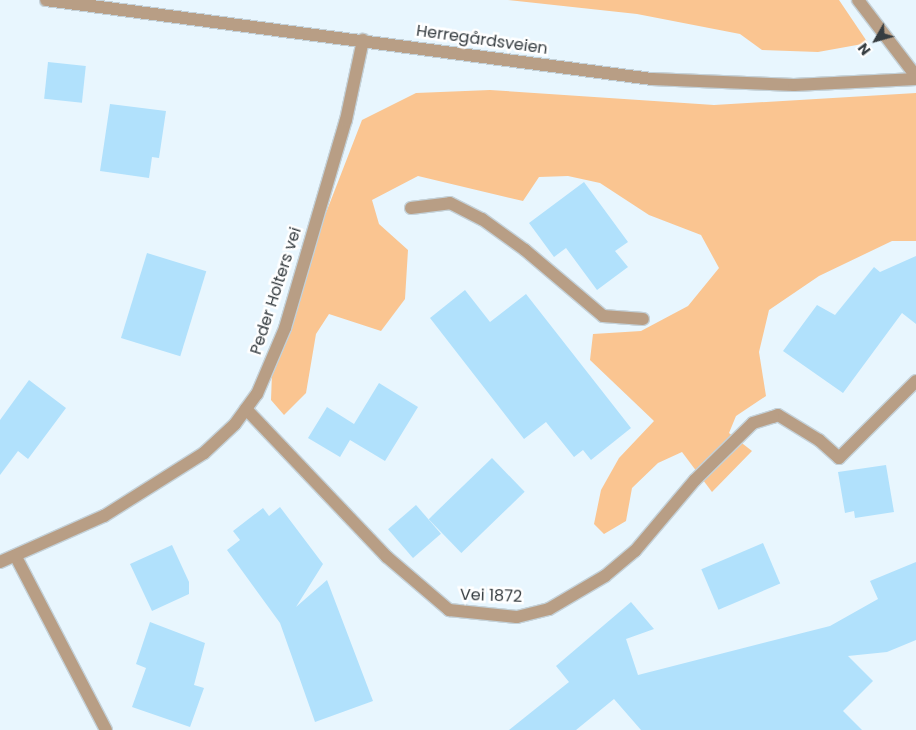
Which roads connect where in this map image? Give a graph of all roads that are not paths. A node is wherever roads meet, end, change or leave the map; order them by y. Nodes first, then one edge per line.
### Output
1 (46, 0) edge
2 (858, 0) edge
3 (363, 40) junction
4 (916, 77) edge
5 (411, 208) dead end
6 (643, 319) dead end
7 (916, 381) edge
8 (246, 408) junction
9 (16, 557) junction
10 (0, 562) edge
11 (106, 730) edge

1 - 3 street, Herregårdsveien
2 - 4 street, Herregårdsveien
3 - 4 street, Herregårdsveien
3 - 8 street, Peder Holters vei
5 - 6 street
7 - 8 street, Vei 1872
8 - 9 street, Peder Holters vei
9 - 10 street, Peder Holters vei
9 - 11 street

